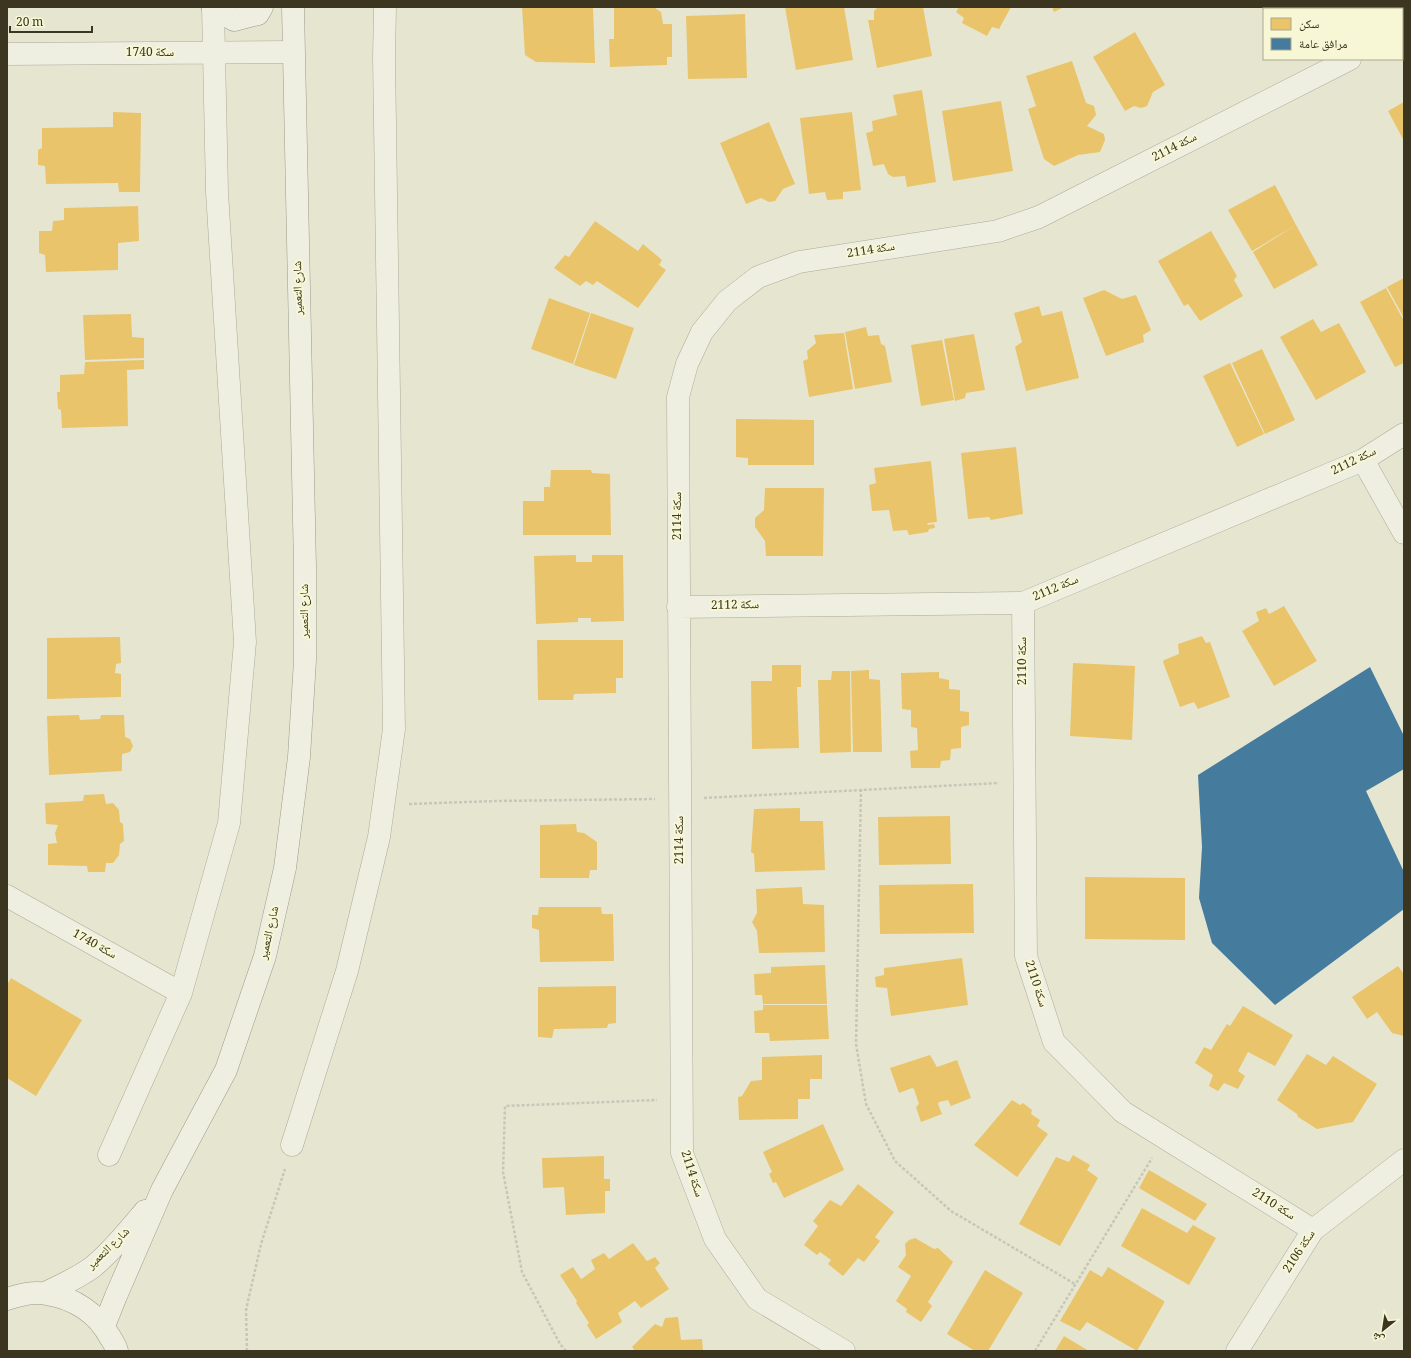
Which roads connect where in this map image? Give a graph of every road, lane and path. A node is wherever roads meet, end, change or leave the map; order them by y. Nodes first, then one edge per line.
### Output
1 (262, 7) edge
2 (293, 7) edge
3 (385, 7) edge
4 (213, 8) edge
5 (293, 52) junction
6 (214, 53) junction
7 (7, 54) edge
8 (1348, 60) edge
9 (1404, 434) edge
10 (1363, 460) junction
11 (1404, 533) edge
12 (1022, 603) junction
13 (678, 607) junction
14 (1024, 782) junction
15 (861, 789) junction
16 (680, 799) junction
17 (383, 805) junction
18 (7, 896) edge
19 (181, 993) junction
20 (681, 1099) junction
21 (1164, 1138) junction
22 (292, 1145) joint
23 (109, 1154) dead end
24 (1404, 1160) edge
25 (162, 1190) junction
26 (1313, 1230) junction
27 (1075, 1284) junction
28 (45, 1293) junction
29 (7, 1298) edge
30 (104, 1326) junction
31 (117, 1351) edge
32 (247, 1351) edge
33 (566, 1351) edge
34 (844, 1351) edge
35 (1035, 1351) edge
36 (1238, 1351) edge

1 - 4 street
2 - 5 street, شارع التعمير
3 - 17 street
4 - 6 street
5 - 6 street, سكة 1740
5 - 25 street, شارع التعمير
6 - 7 street, سكة 1740
6 - 19 street
8 - 13 street, سكة 2114
9 - 10 street, سكة 2112
10 - 11 street
10 - 12 street, سكة 2112
12 - 13 street, سكة 2112
12 - 14 street, سكة 2110
13 - 16 street, سكة 2114
14 - 15 path
14 - 21 street, سكة 2110
15 - 16 path
15 - 27 path
16 - 17 path
16 - 20 street, سكة 2114
17 - 22 street
18 - 19 street, سكة 1740
19 - 23 street
20 - 33 path
20 - 34 street, سكة 2114
21 - 26 street, سكة 2110
21 - 27 path
22 - 32 path
24 - 26 street, سكة 2106
25 - 28 street, شارع التعمير
25 - 30 street, شارع التعمير
26 - 36 street, سكة 2106
27 - 35 path
28 - 29 street
28 - 30 street
30 - 31 street

